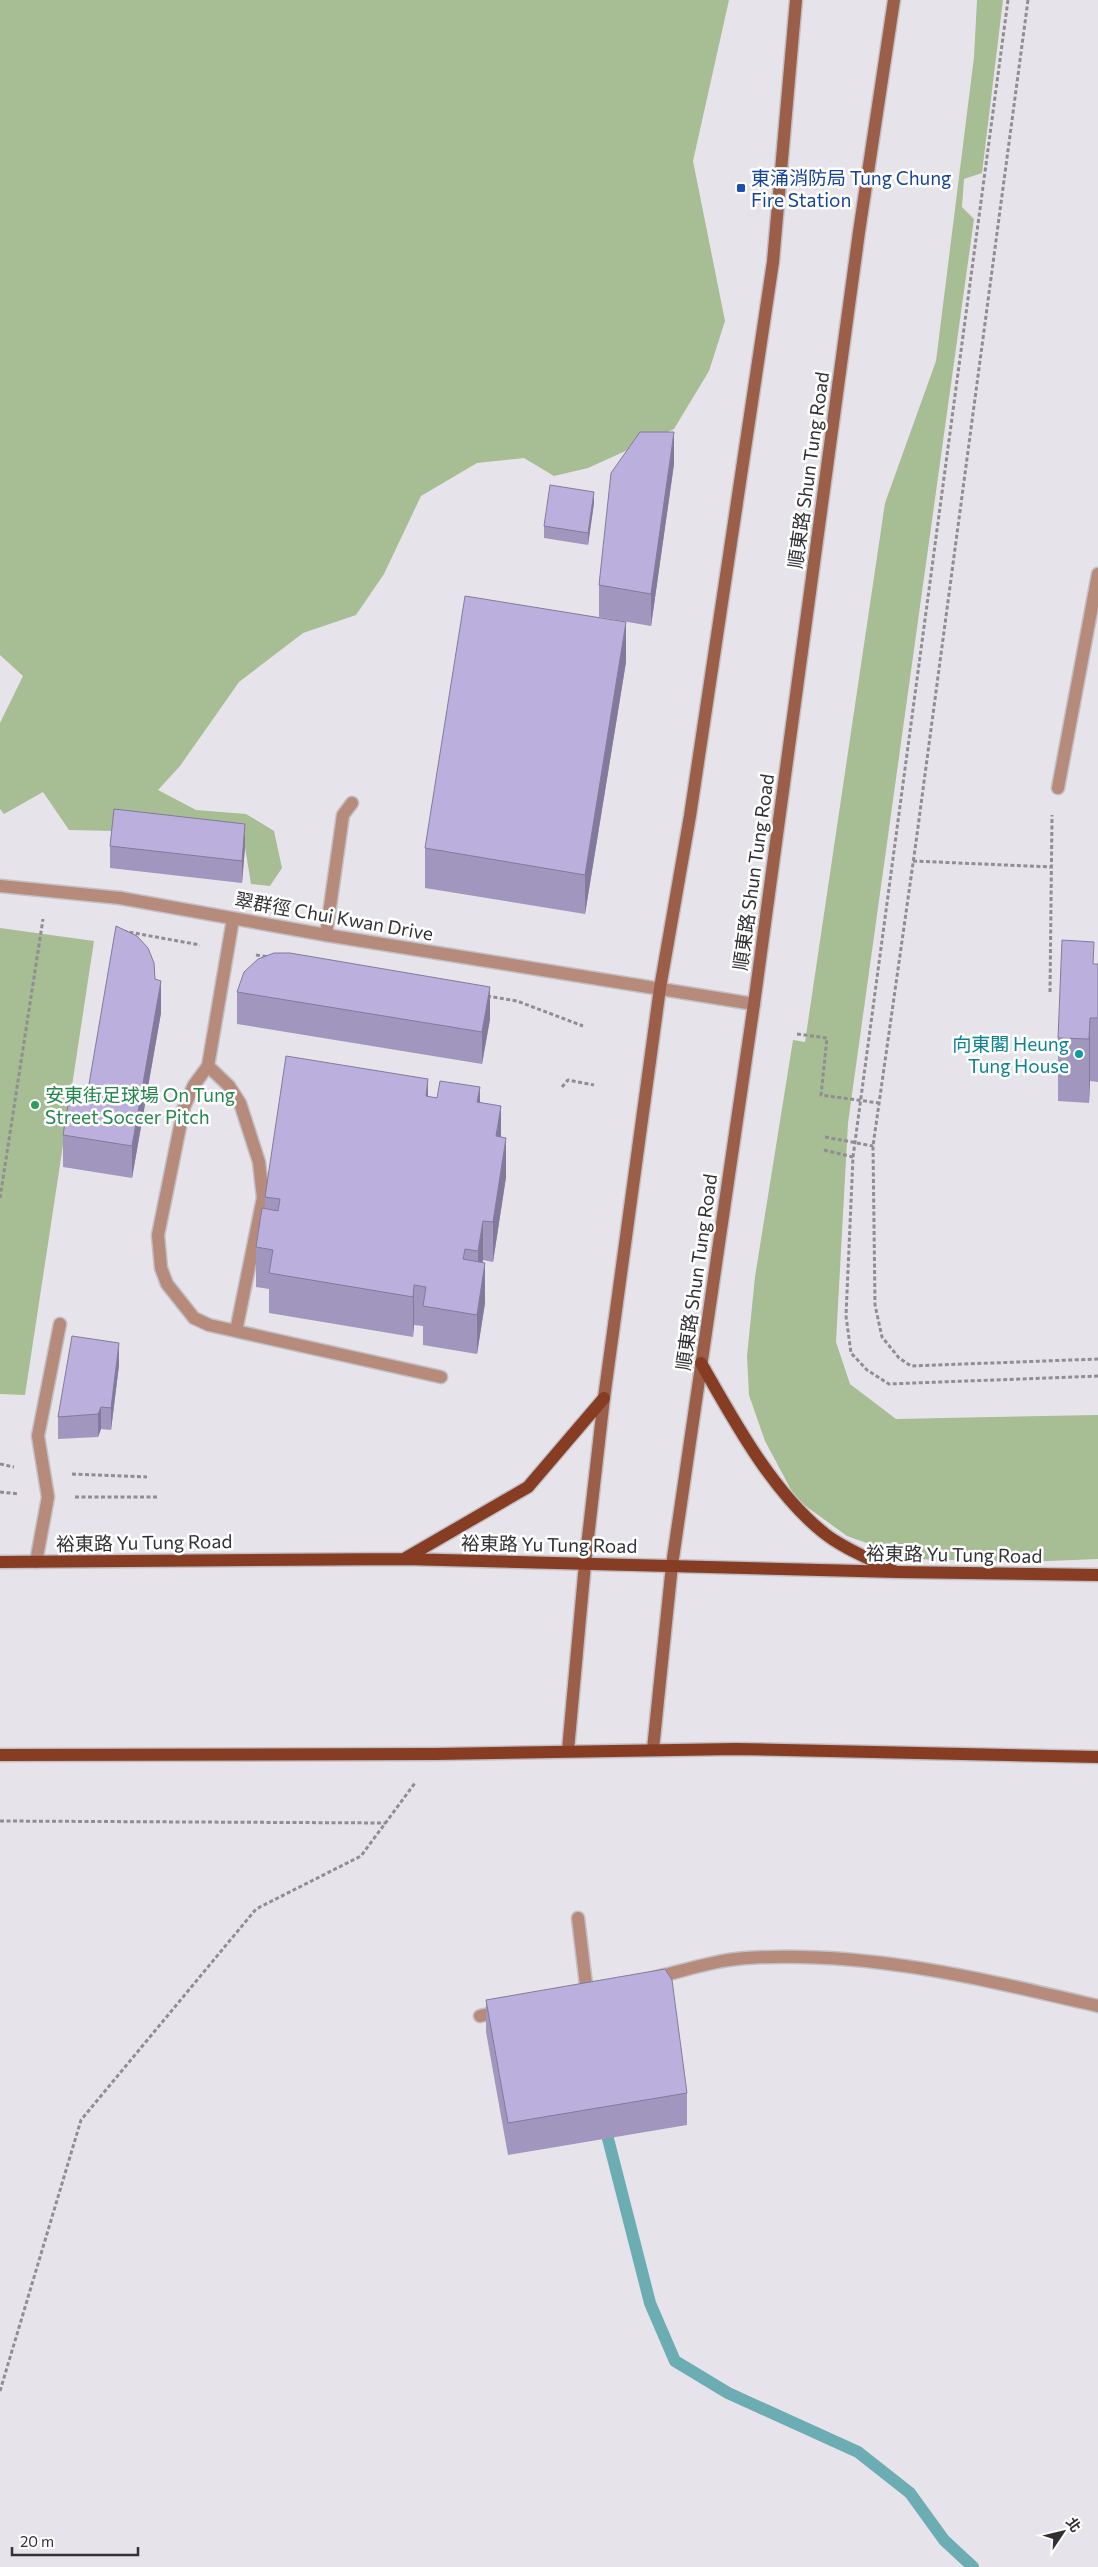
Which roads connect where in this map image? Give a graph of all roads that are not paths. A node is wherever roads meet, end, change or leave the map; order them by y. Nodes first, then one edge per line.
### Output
1 (796, 0) edge
2 (894, 0) edge
3 (1098, 574) edge
4 (1058, 788) road end
5 (352, 803) dead end
6 (0, 886) edge
7 (233, 919) junction
8 (326, 935) junction
9 (660, 988) junction
10 (754, 1004) junction
11 (208, 1066) junction
12 (60, 1324) dead end
13 (236, 1331) junction
14 (701, 1362) junction
15 (441, 1377) dead end
16 (604, 1398) junction
17 (404, 1559) junction
18 (0, 1562) edge
19 (36, 1562) junction
20 (584, 1564) junction
21 (672, 1565) junction
22 (897, 1572) junction
23 (1098, 1575) edge
24 (653, 1749) junction
25 (568, 1750) junction
26 (0, 1755) edge
27 (1098, 1757) edge
28 (578, 1918) dead end
29 (642, 1980) edge
30 (586, 1993) edge
31 (1098, 2006) edge
32 (519, 2008) edge
33 (480, 2016) dead end

1 - 9 main road
2 - 10 main road, 順東路 Shun Tung Road
3 - 4 street
5 - 8 street
6 - 7 street, 翠群徑 Chui Kwan Drive
7 - 8 street, 翠群徑 Chui Kwan Drive
7 - 11 street
8 - 9 street, 翠群徑 Chui Kwan Drive
9 - 10 street, 翠群徑 Chui Kwan Drive
9 - 16 main road
10 - 14 main road, 順東路 Shun Tung Road
11 - 13 street
11 - 13 street
12 - 19 street
13 - 15 street
14 - 21 main road, 順東路 Shun Tung Road
14 - 22 main road
16 - 17 main road
16 - 20 main road
17 - 19 main road, 裕東路 Yu Tung Road
17 - 20 main road, 裕東路 Yu Tung Road
18 - 19 main road, 裕東路 Yu Tung Road
20 - 21 main road, 裕東路 Yu Tung Road
20 - 25 main road
21 - 22 main road, 裕東路 Yu Tung Road
21 - 24 main road, 順東路 Shun Tung Road
22 - 23 main road, 裕東路 Yu Tung Road
24 - 25 main road
24 - 27 main road
25 - 26 main road
28 - 30 street
29 - 31 street
32 - 33 street

